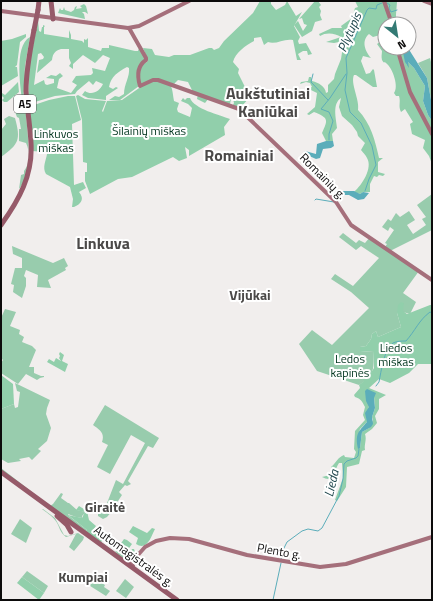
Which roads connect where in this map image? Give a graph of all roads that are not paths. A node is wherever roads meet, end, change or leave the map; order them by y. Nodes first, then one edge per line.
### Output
1 (51, 1) edge
2 (189, 1) edge
3 (424, 1) edge
4 (39, 2) edge
5 (385, 2) edge
6 (432, 4) edge
7 (1, 11) edge
8 (389, 16) edge
9 (52, 17) junction
10 (129, 29) junction
11 (398, 56) edge
12 (432, 134) edge
13 (1, 224) edge
14 (432, 280) edge
15 (1, 474) edge
16 (42, 505) junction
17 (71, 532) dead end
18 (432, 537) edge
19 (93, 539) junction
20 (131, 564) junction
21 (174, 600) edge
22 (179, 600) edge

1 - 9 highway
2 - 10 main road
3 - 6 main road
4 - 13 highway, A5, bridge
5 - 8 main road
7 - 9 main road
9 - 10 main road
10 - 14 main road, Romainių g.
11 - 12 main road
15 - 16 highway, Automagistralės g.
15 - 19 highway, Automagistralės g.
16 - 17 highway
16 - 21 highway, Automagistralės g.
18 - 20 main road, Plento g.
19 - 20 highway
19 - 22 highway, Automagistralės g.
20 - 22 main road

